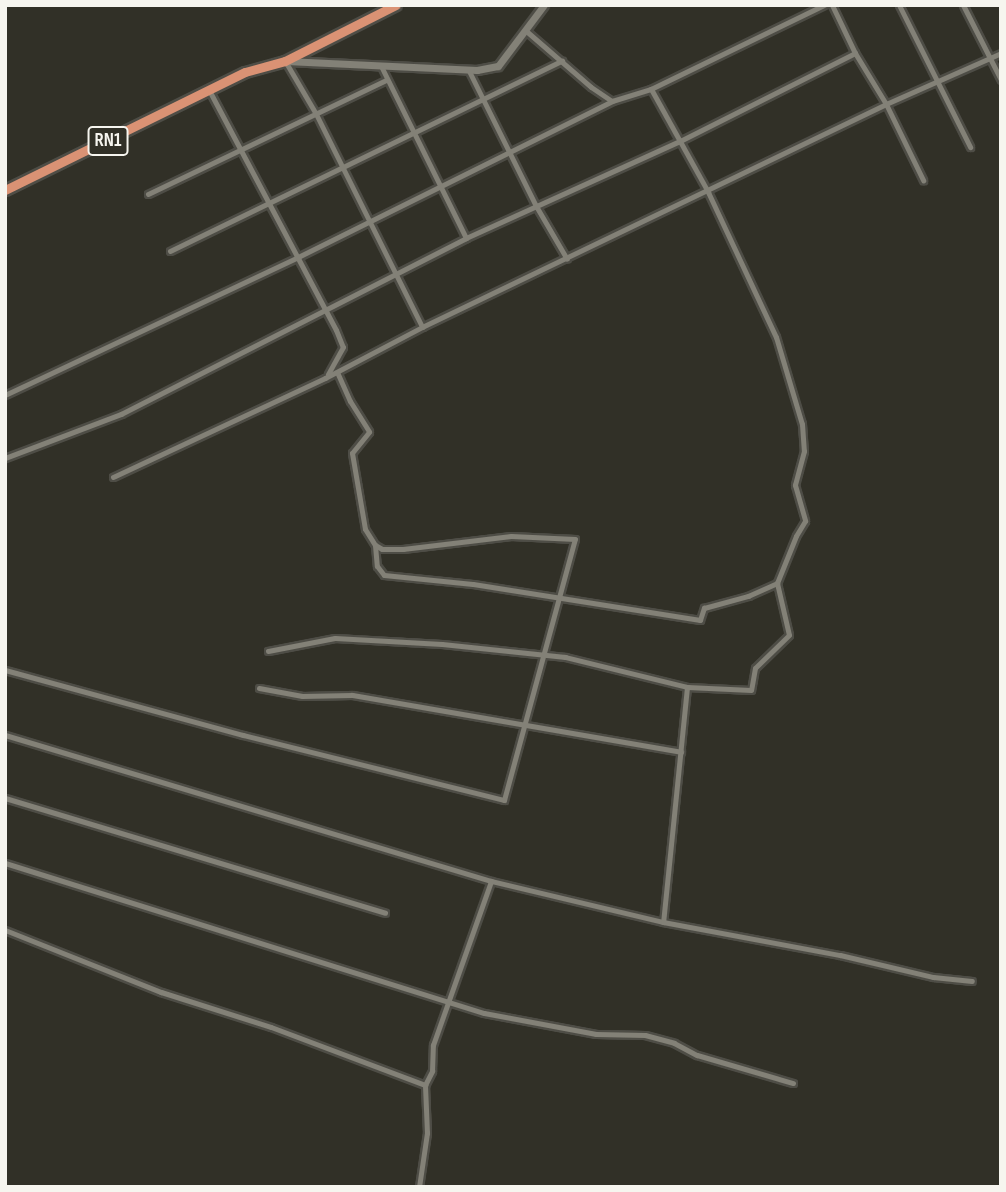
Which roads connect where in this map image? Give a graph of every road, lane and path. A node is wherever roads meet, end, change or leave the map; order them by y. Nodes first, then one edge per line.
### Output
1 (396, 5) edge
2 (544, 5) edge
3 (824, 5) edge
4 (832, 5) edge
5 (899, 5) edge
6 (963, 5) edge
7 (525, 30) junction
8 (1001, 52) edge
9 (855, 53) junction
10 (990, 58) junction
11 (285, 61) junction
12 (562, 61) junction
13 (380, 66) junction
14 (468, 69) junction
15 (386, 80) junction
16 (1001, 80) edge
17 (940, 81) junction
18 (651, 89) junction
19 (210, 92) junction
20 (482, 99) junction
21 (612, 101) junction
22 (886, 104) junction
23 (316, 114) junction
24 (414, 133) junction
25 (680, 141) junction
26 (970, 147) dead end
27 (239, 149) junction
28 (512, 153) junction
29 (342, 168) junction
30 (923, 180) dead end
31 (440, 186) junction
32 (5, 190) edge
33 (708, 192) junction
34 (148, 194) dead end
35 (270, 202) junction
36 (536, 206) junction
37 (368, 223) junction
38 (466, 238) junction
39 (170, 251) dead end
40 (298, 257) junction
41 (567, 259) junction
42 (394, 276) junction
43 (324, 310) junction
44 (422, 327) junction
45 (337, 372) junction
46 (325, 378) junction
47 (5, 395) edge
48 (5, 458) edge
49 (113, 477) dead end
50 (375, 545) junction
51 (777, 583) junction
52 (559, 597) junction
53 (268, 651) dead end
54 (544, 656) junction
55 (5, 670) edge
56 (687, 687) junction
57 (259, 688) dead end
58 (525, 727) junction
59 (5, 735) edge
60 (681, 752) junction
61 (5, 798) edge
62 (5, 863) edge
63 (491, 881) junction
64 (385, 913) dead end
65 (663, 922) junction
66 (5, 930) edge
67 (972, 981) dead end
68 (447, 1000) junction
69 (793, 1083) dead end
70 (425, 1085) junction
71 (419, 1187) edge

1 - 11 highway, RN1
2 - 7 street
3 - 18 street
4 - 9 street
5 - 17 street
6 - 10 street
7 - 12 street
7 - 14 street
8 - 10 street
9 - 22 street
9 - 25 street
10 - 16 street
10 - 17 street
11 - 13 street
11 - 19 highway, RN1
11 - 23 street
12 - 20 street
12 - 21 street
13 - 14 street
13 - 15 street
14 - 20 street
15 - 23 street
15 - 24 street
17 - 22 street
17 - 26 street
18 - 21 street
18 - 25 street
19 - 27 street
19 - 32 highway, RN1
20 - 24 street
20 - 28 street
21 - 28 street
22 - 30 street
22 - 33 street
23 - 27 street
23 - 29 street
24 - 29 street
24 - 31 street
25 - 33 street
25 - 36 street
27 - 34 street
27 - 35 street
28 - 31 street
28 - 36 street
29 - 35 street
29 - 37 street
31 - 37 street
31 - 38 street
33 - 41 street
33 - 51 street
35 - 39 street
35 - 40 street
36 - 38 street
36 - 41 street
37 - 40 street
37 - 42 street
38 - 42 street
40 - 43 street
40 - 47 street
41 - 44 street
42 - 43 street
42 - 44 street
43 - 46 street
43 - 48 street
44 - 45 street
45 - 46 street
45 - 50 street
46 - 49 street
50 - 52 street
50 - 52 street
51 - 52 street
51 - 56 street
52 - 54 street
53 - 54 street
54 - 56 street
54 - 58 street
55 - 58 street
56 - 60 street
57 - 58 street
58 - 60 street
59 - 63 street
60 - 65 street
61 - 64 street
62 - 68 street
63 - 65 street
63 - 68 street
65 - 67 street
66 - 70 street
68 - 69 street
68 - 70 street
70 - 71 street

